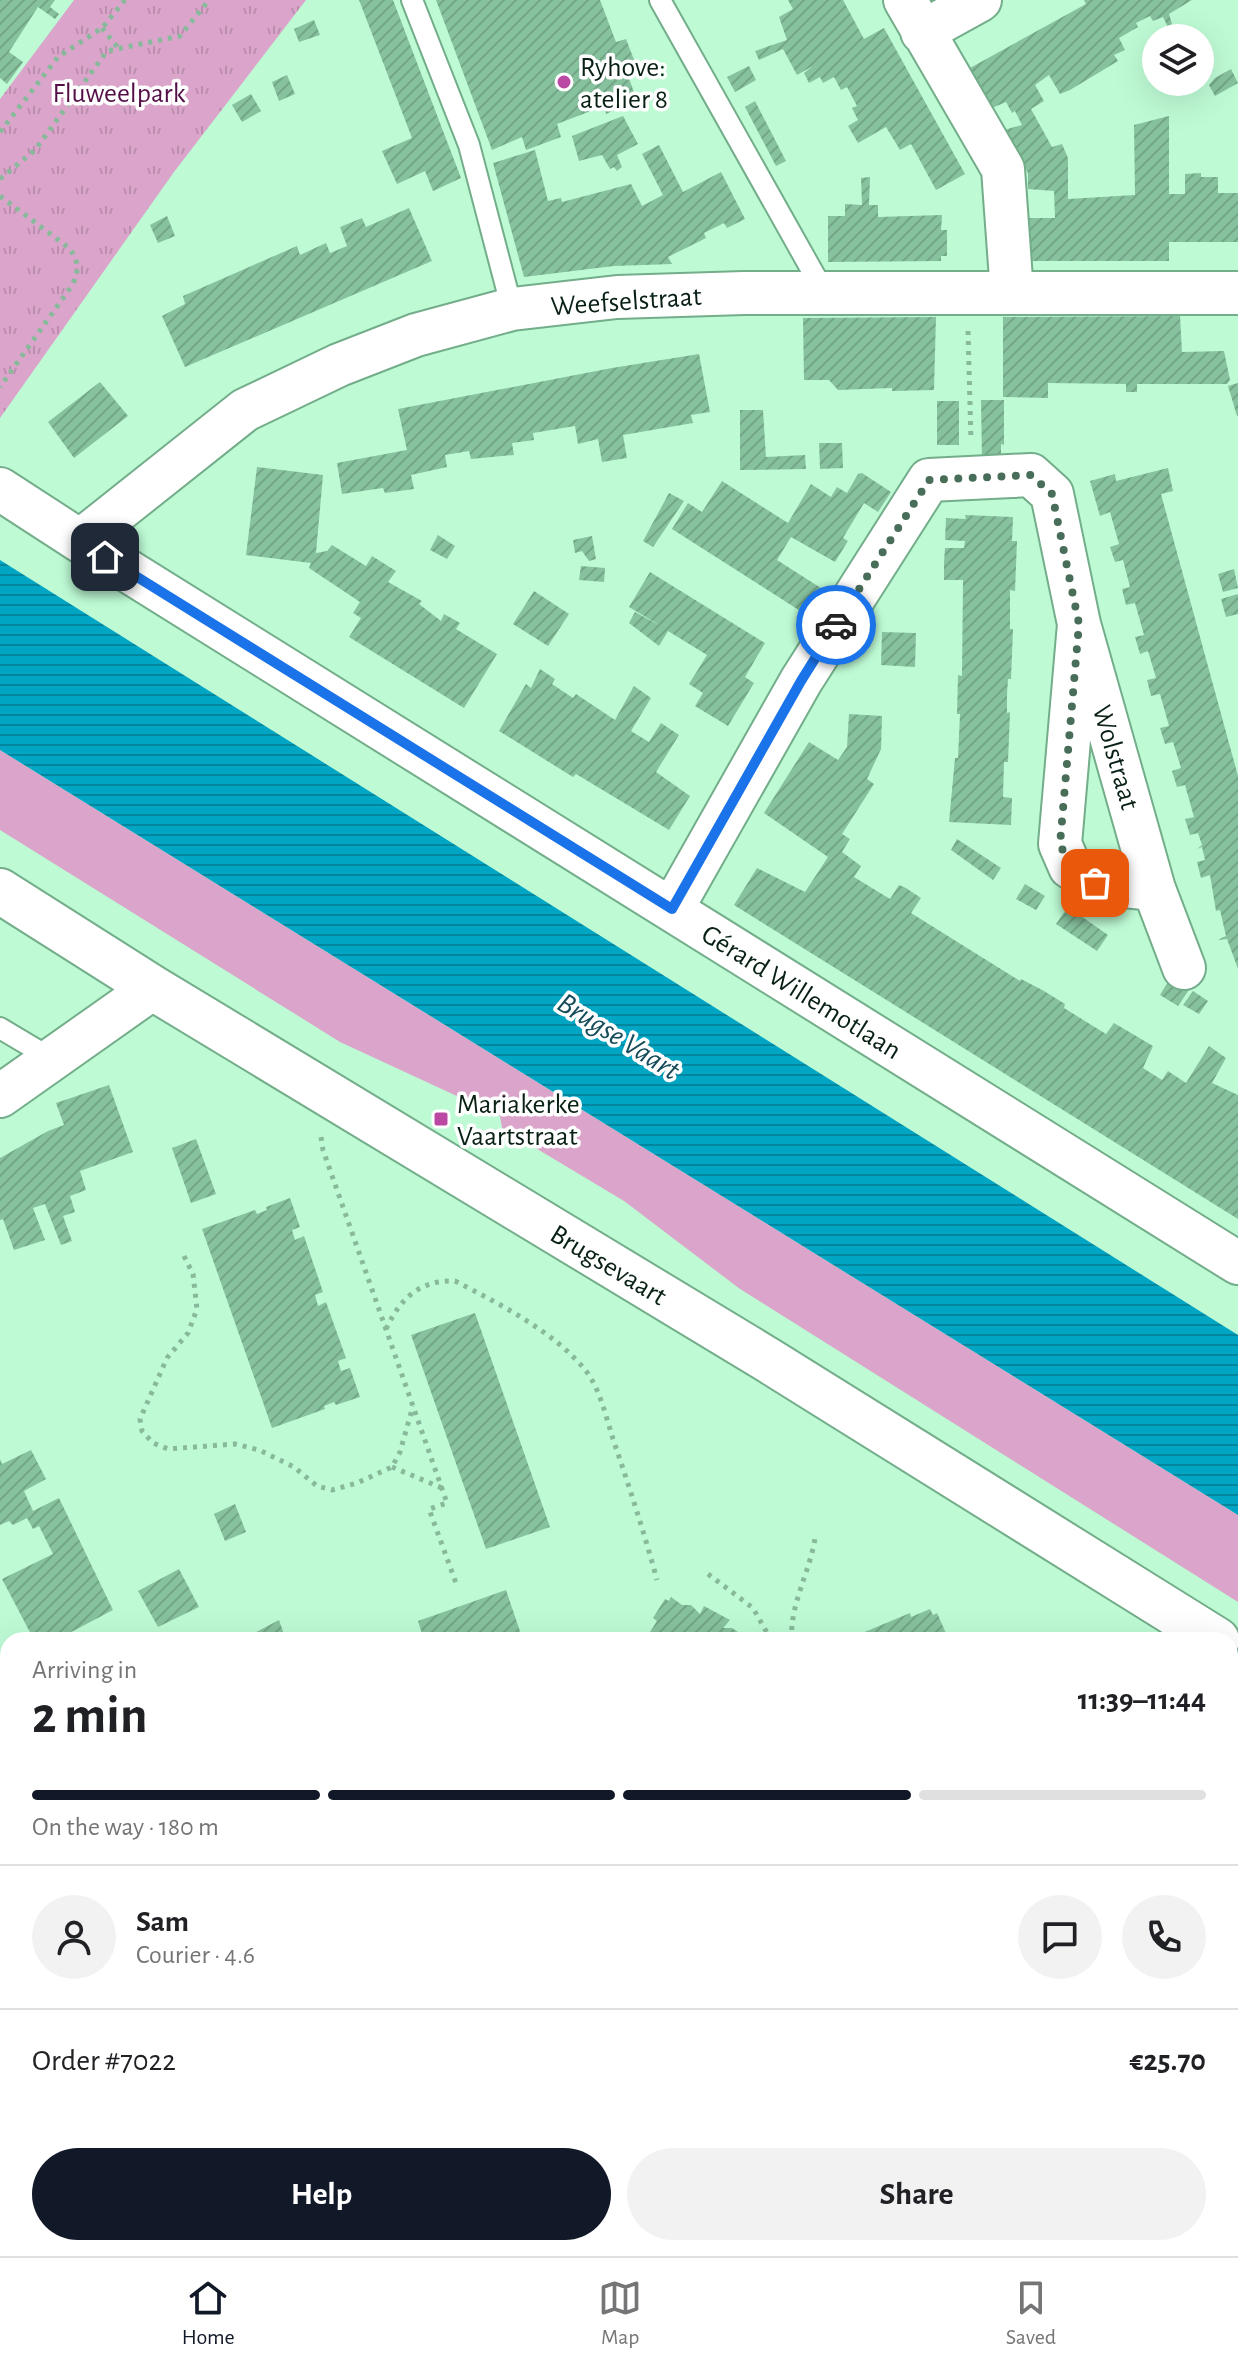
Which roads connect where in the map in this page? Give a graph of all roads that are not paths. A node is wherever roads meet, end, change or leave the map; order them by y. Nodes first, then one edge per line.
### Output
1 (412, 0) edge
2 (660, 0) edge
3 (980, 0) edge
4 (914, 16) edge
5 (824, 292) junction
6 (1012, 293) junction
7 (1238, 293) edge
8 (512, 309) junction
9 (0, 489) edge
10 (80, 541) junction
11 (1079, 624) junction
12 (1154, 889) junction
13 (0, 891) edge
14 (672, 909) junction
15 (1184, 968) dead end
16 (153, 988) junction
17 (0, 1028) edge
18 (52, 1059) junction
19 (0, 1096) edge
20 (1238, 1263) edge
21 (1204, 1632) edge

1 - 8 lane
2 - 5 lane
3 - 4 street
4 - 6 street
5 - 6 street, Weefselstraat
5 - 8 street, Weefselstraat
6 - 7 street, Weefselstraat
8 - 10 street, Weefselstraat
9 - 10 street, Gérard Willemotlaan
10 - 14 street, Gérard Willemotlaan
11 - 12 street, Wolstraat
11 - 12 street, Wolstraat
11 - 14 street, Wolstraat
12 - 15 street, Wolstraat
13 - 16 main road, Brugsevaart
14 - 20 street, Gérard Willemotlaan
16 - 18 street
16 - 21 main road, Brugsevaart
17 - 18 lane
18 - 19 street

